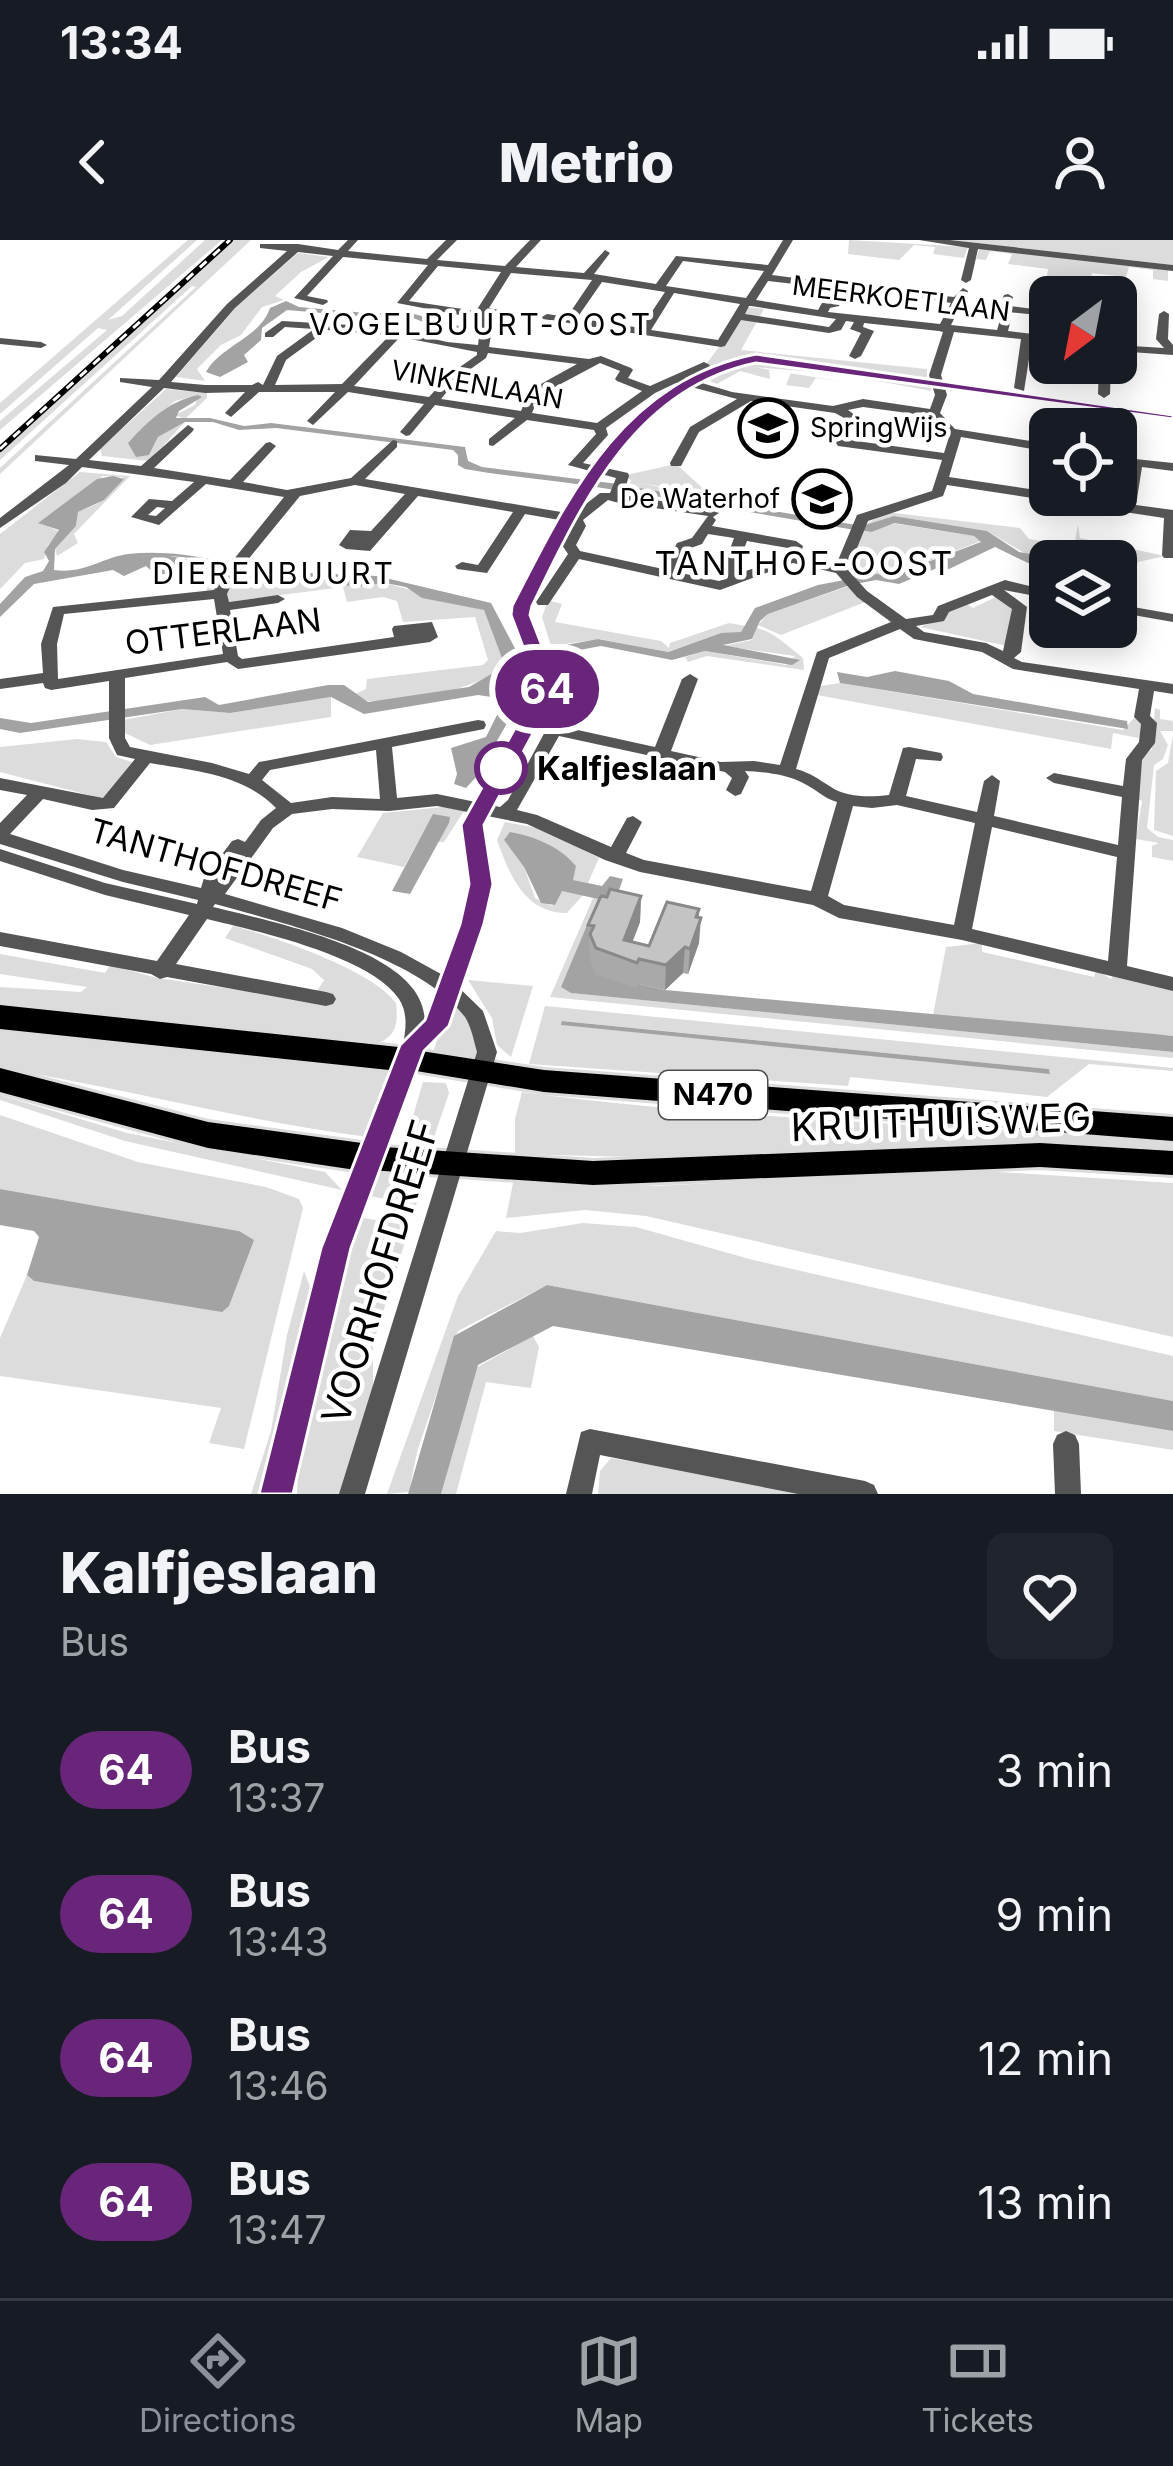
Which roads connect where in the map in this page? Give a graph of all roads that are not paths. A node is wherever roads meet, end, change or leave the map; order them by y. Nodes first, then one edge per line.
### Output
1 (353, 240) edge
2 (452, 240) edge
3 (534, 240) edge
4 (788, 240) edge
5 (924, 240) edge
6 (297, 245) edge
7 (264, 246) dead end
8 (974, 246) junction
9 (341, 252) junction
10 (605, 253) dead end
11 (432, 263) junction
12 (1173, 268) edge
13 (507, 271) junction
14 (767, 273) junction
15 (593, 278) junction
16 (664, 290) junction
17 (962, 291) junction
18 (323, 302) dead end
19 (748, 303) junction
20 (1029, 309) edge
21 (481, 313) junction
22 (510, 313) dead end
23 (822, 313) junction
24 (1164, 314) dead end
25 (737, 316) junction
26 (547, 317) dead end
27 (842, 317) junction
28 (860, 319) junction
29 (569, 320) junction
30 (906, 324) junction
31 (791, 327) junction
32 (322, 329) junction
33 (946, 330) junction
34 (645, 331) junction
35 (398, 333) junction
36 (269, 335) dead end
37 (1001, 336) junction
38 (1027, 339) joint
39 (0, 341) edge
40 (41, 346) dead end
41 (782, 348) dead end
42 (1137, 349) edge
43 (484, 351) junction
44 (1173, 352) edge
45 (1027, 354) joint
46 (855, 356) dead end
47 (589, 362) junction
48 (704, 365) dead end
49 (679, 380) junction
50 (148, 381) junction
51 (1104, 384) edge
52 (263, 386) junction
53 (345, 388) junction
54 (1020, 388) dead end
55 (651, 390) junction
56 (1104, 394) dead end
57 (748, 398) junction
58 (433, 400) junction
59 (837, 410) junction
60 (231, 412) dead end
61 (934, 413) junction
62 (520, 417) junction
63 (313, 421) dead end
64 (599, 427) junction
65 (188, 429) dead end
66 (1022, 430) dead end
67 (1029, 431) edge
68 (406, 432) dead end
69 (951, 432) junction
70 (494, 442) dead end
71 (842, 443) junction
72 (393, 444) dead end
73 (1029, 444) edge
74 (270, 453) dead end
75 (948, 457) junction
76 (39, 458) dead end
77 (836, 458) dead end
78 (75, 461) junction
79 (1137, 462) edge
80 (676, 463) dead end
81 (147, 467) junction
82 (1173, 467) edge
83 (167, 473) junction
84 (204, 479) junction
85 (942, 480) junction
86 (355, 481) junction
87 (234, 484) junction
88 (415, 491) junction
89 (619, 491) junction
90 (1029, 493) edge
91 (294, 494) junction
92 (176, 506) dead end
93 (522, 509) junction
94 (1137, 509) edge
95 (0, 513) edge
96 (1172, 514) edge
97 (571, 518) junction
98 (0, 524) edge
99 (704, 530) junction
100 (738, 535) junction
101 (374, 536) dead end
102 (575, 554) junction
103 (1169, 555) dead end
104 (489, 558) dead end
105 (792, 559) junction
106 (668, 576) junction
107 (737, 578) junction
108 (848, 578) junction
109 (1139, 586) dead end
110 (993, 589) junction
111 (1029, 590) edge
112 (278, 598) dead end
113 (222, 601) junction
114 (543, 602) dead end
115 (1137, 609) joint
116 (1173, 618) edge
117 (905, 625) junction
118 (403, 641) dead end
119 (231, 657) junction
120 (1001, 659) junction
121 (117, 675) junction
122 (690, 679) dead end
123 (51, 681) junction
124 (0, 684) edge
125 (1147, 688) junction
126 (1173, 689) edge
127 (565, 709) dead end
128 (478, 725) dead end
129 (554, 730) junction
130 (384, 747) junction
131 (661, 754) junction
132 (146, 757) junction
133 (935, 757) dead end
134 (729, 766) junction
135 (786, 773) junction
136 (1054, 778) dead end
137 (253, 780) junction
138 (992, 782) dead end
139 (0, 784) edge
140 (735, 790) dead end
141 (38, 793) junction
142 (1132, 793) junction
143 (847, 797) junction
144 (897, 799) junction
145 (388, 805) junction
146 (284, 806) junction
147 (505, 812) junction
148 (985, 818) junction
149 (633, 822) dead end
150 (2, 833) edge
151 (1128, 854) junction
152 (0, 856) edge
153 (611, 856) junction
154 (818, 899) junction
155 (205, 904) junction
156 (962, 933) junction
157 (0, 939) edge
158 (1118, 967) junction
159 (160, 972) junction
160 (1173, 983) edge
161 (326, 998) dead end
162 (0, 1017) edge
163 (407, 1060) junction
164 (480, 1072) junction
165 (0, 1080) edge
166 (1173, 1129) edge
167 (369, 1158) junction
168 (454, 1162) junction
169 (1173, 1163) edge
170 (1066, 1444) dead end
171 (276, 1494) edge
172 (352, 1494) edge
173 (579, 1494) edge
174 (866, 1494) edge
175 (1068, 1494) edge

1 - 9 street
2 - 11 street
3 - 13 street
4 - 14 street
5 - 8 street
6 - 7 street, MEERKOETLAAN
6 - 9 street, MEERKOETLAAN
6 - 50 street
8 - 12 street
8 - 17 street
9 - 11 street, MEERKOETLAAN
9 - 18 street
10 - 15 street
11 - 13 street, MEERKOETLAAN
11 - 21 street
13 - 15 street, MEERKOETLAAN
13 - 21 street
14 - 16 street
14 - 19 street
14 - 23 street
15 - 16 street, MEERKOETLAAN
15 - 29 street
16 - 19 street, MEERKOETLAAN
16 - 34 street
17 - 30 street
17 - 33 street
19 - 23 street, MEERKOETLAAN
19 - 25 street
20 - 37 street
21 - 22 street
21 - 43 street
23 - 27 street, MEERKOETLAAN
24 - 44 street
25 - 31 street
25 - 34 street
26 - 29 street
27 - 28 street, MEERKOETLAAN
27 - 31 street
28 - 30 street, MEERKOETLAAN
28 - 46 street
29 - 34 street
30 - 33 street, MEERKOETLAAN
31 - 41 street
32 - 35 street
32 - 36 street
32 - 52 street
33 - 37 street, MEERKOETLAAN
33 - 61 street
35 - 43 street
35 - 53 street
37 - 38 street, MEERKOETLAAN
38 - 45 street
39 - 40 street
42 - 44 street
43 - 47 street
43 - 58 street
45 - 54 street
47 - 55 street
47 - 62 street
48 - 49 street, VINKENLAAN
49 - 55 street, VINKENLAAN
49 - 57 street
50 - 52 street, VINKENLAAN
50 - 78 street
51 - 56 street
52 - 53 street, VINKENLAAN
52 - 60 street
53 - 58 street, VINKENLAAN
53 - 63 street
55 - 64 street, VINKENLAAN
57 - 59 street
57 - 80 street
58 - 62 street, VINKENLAAN
58 - 68 street
59 - 61 street
59 - 71 street
61 - 69 street
62 - 64 street, VINKENLAAN
62 - 70 street
64 - 89 street
65 - 81 street
66 - 67 street
69 - 73 street
69 - 75 street
71 - 75 street
71 - 77 street
72 - 86 street
74 - 87 street
75 - 85 street
76 - 78 street
78 - 81 street
78 - 83 street
78 - 95 street
78 - 98 street
79 - 82 street
81 - 83 street
83 - 84 street
84 - 87 street
84 - 92 street
85 - 90 street
85 - 108 street
86 - 88 street
86 - 91 street
87 - 91 street
88 - 93 street
88 - 101 street
89 - 97 street
89 - 99 street
91 - 113 street
93 - 97 street
93 - 104 street
94 - 96 street
96 - 103 street
97 - 102 street
99 - 100 street
99 - 106 street
100 - 105 street
100 - 107 street
102 - 106 street
102 - 114 street
105 - 107 street
105 - 108 street
106 - 107 street
108 - 117 street
109 - 115 street
110 - 111 street
110 - 117 street
110 - 120 street
112 - 113 street
113 - 119 street
113 - 123 street
115 - 116 street
117 - 120 street
117 - 135 street
118 - 119 street, OTTERLAAN
119 - 121 street, OTTERLAAN
120 - 125 street
121 - 123 street, OTTERLAAN
121 - 132 street
122 - 131 street
123 - 124 street, OTTERLAAN
125 - 126 street
125 - 142 street
127 - 129 street
128 - 130 street
129 - 131 street
129 - 147 street
130 - 137 street
130 - 145 street
131 - 134 street
132 - 137 street
132 - 141 street
133 - 144 street
134 - 135 street
134 - 140 street
135 - 143 street
136 - 142 street
137 - 146 street
138 - 148 street
139 - 141 street
141 - 150 street
142 - 151 street
143 - 144 street
143 - 154 street
144 - 148 street
145 - 146 street
145 - 147 street
146 - 155 street
147 - 153 street
148 - 151 street
148 - 156 street
149 - 153 street
150 - 155 street, TANTHOFDREEF
151 - 158 street
152 - 155 street, TANTHOFDREEF
153 - 154 street
154 - 156 street
155 - 159 street
155 - 163 street, TANTHOFDREEF
155 - 164 street, TANTHOFDREEF
156 - 158 street
157 - 159 street
158 - 160 street
159 - 161 street
162 - 163 highway, KRUITHUISWEG / N470
163 - 164 main road, KRUITHUISWEG / N470
163 - 167 street, VOORHOFDREEF
164 - 166 main road, KRUITHUISWEG / N470
164 - 168 street, VOORHOFDREEF
165 - 167 highway, KRUITHUISWEG
167 - 168 main road, KRUITHUISWEG
167 - 171 street, VOORHOFDREEF
168 - 169 main road, KRUITHUISWEG
168 - 172 street, VOORHOFDREEF
170 - 175 street
173 - 174 street

